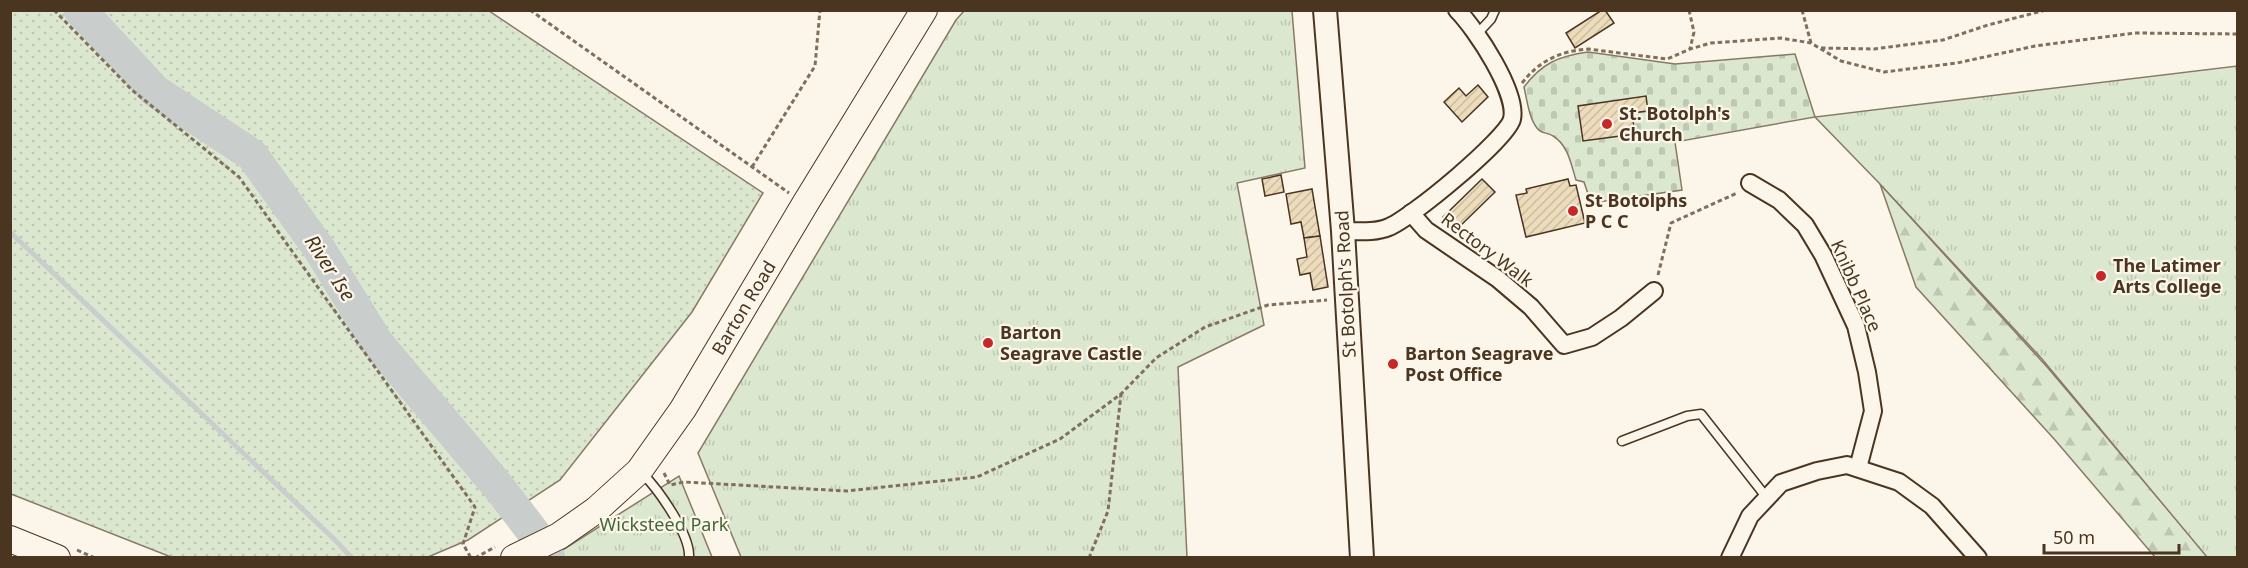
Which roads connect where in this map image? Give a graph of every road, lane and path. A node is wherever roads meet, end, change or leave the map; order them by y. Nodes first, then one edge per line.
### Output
1 (54, 10) edge
2 (530, 10) edge
3 (820, 10) edge
4 (924, 10) edge
5 (1325, 10) edge
6 (1457, 10) edge
7 (1495, 10) edge
8 (1689, 10) edge
9 (1802, 10) edge
10 (2046, 10) edge
11 (1477, 34) junction
12 (2238, 34) edge
13 (1811, 43) junction
14 (1819, 48) junction
15 (1690, 49) junction
16 (1510, 99) junction
17 (752, 167) junction
18 (1750, 183) joint
19 (797, 199) dead end
20 (1411, 213) junction
21 (1343, 231) junction
22 (1654, 291) joint
23 (1347, 298) junction
24 (1121, 394) junction
25 (1622, 441) dead end
26 (1858, 468) junction
27 (651, 469) junction
28 (1767, 498) junction
29 (10, 539) edge
30 (509, 553) edge
31 (57, 558) edge
32 (473, 558) edge
33 (689, 558) edge
34 (1089, 558) edge
35 (1362, 558) edge
36 (1730, 558) edge
37 (1978, 558) edge

1 - 32 path
2 - 17 path
3 - 17 path
4 - 27 main road, Barton Road
5 - 21 street, St Botolph's Road
6 - 11 street
7 - 11 lane
8 - 15 path
9 - 13 path
10 - 14 path
11 - 16 street
12 - 14 path
13 - 14 path
13 - 15 path
15 - 16 path
16 - 20 street
17 - 19 path
18 - 22 path
18 - 26 street, Knibb Place
20 - 21 street
20 - 22 street, Rectory Walk
21 - 23 street, St Botolph's Road
23 - 24 path
23 - 35 street, St Botolph's Road
24 - 27 path
24 - 34 path
25 - 28 lane
26 - 28 street
26 - 37 street
27 - 30 main road, Barton Road
27 - 33 lane
28 - 36 street
29 - 31 main road
30 - 32 path

